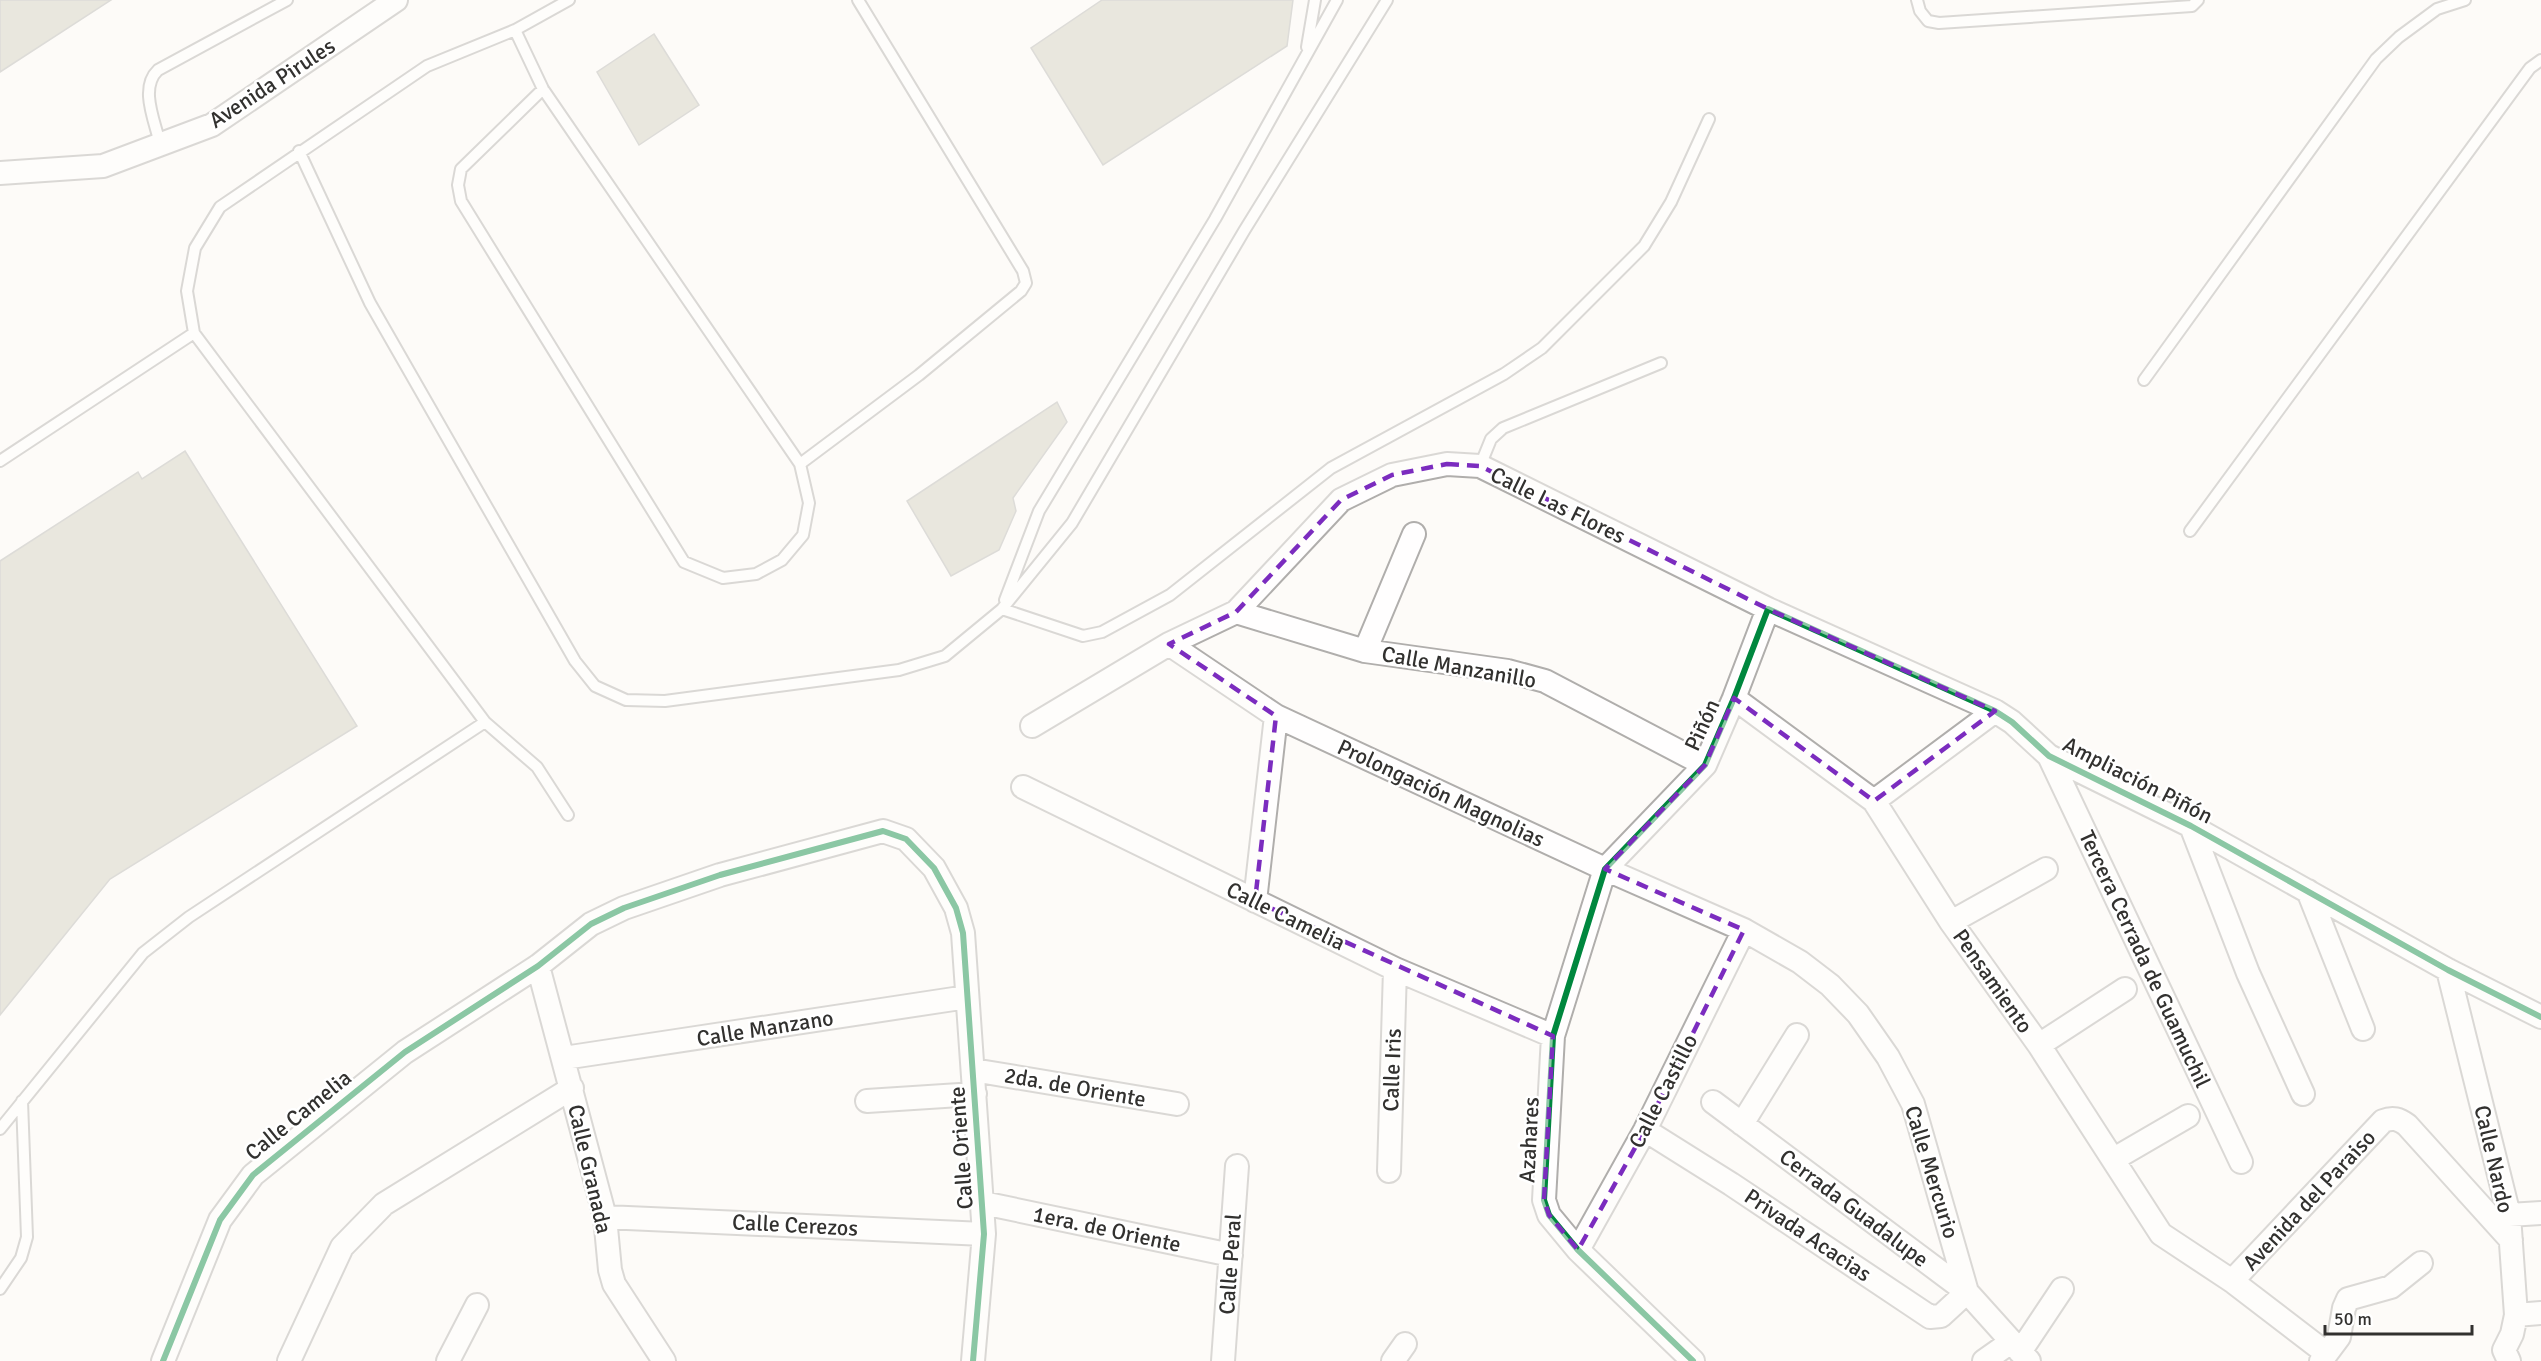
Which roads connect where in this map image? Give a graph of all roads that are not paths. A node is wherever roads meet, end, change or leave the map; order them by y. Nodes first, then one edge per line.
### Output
1 (287, 0) edge
2 (396, 0) edge
3 (569, 0) edge
4 (858, 0) edge
5 (1316, 0) edge
6 (1337, 0) edge
7 (1387, 0) edge
8 (1917, 0) edge
9 (2198, 0) edge
10 (2465, 0) edge
11 (515, 30) junction
12 (1304, 60) junction
13 (2541, 60) edge
14 (543, 89) junction
15 (1709, 120) dead end
16 (160, 144) junction
17 (299, 152) junction
18 (0, 173) edge
19 (194, 333) junction
20 (1660, 363) dead end
21 (2144, 380) dead end
22 (0, 461) edge
23 (800, 464) junction
24 (1480, 466) junction
25 (2190, 531) dead end
26 (1414, 534) dead end
27 (1002, 609) junction
28 (1772, 611) junction
29 (1236, 612) junction
30 (1169, 644) junction
31 (1365, 651) junction
32 (1734, 698) junction
33 (1995, 711) junction
34 (1276, 716) junction
35 (485, 722) junction
36 (1032, 726) dead end
37 (2049, 756) junction
38 (1705, 765) junction
39 (1023, 787) dead end
40 (1874, 801) junction
41 (568, 815) dead end
42 (2190, 825) junction
43 (1605, 869) junction
44 (2046, 869) dead end
45 (2308, 891) junction
46 (1255, 901) junction
47 (1952, 922) junction
48 (1744, 930) junction
49 (963, 933) joint
50 (538, 966) junction
51 (1395, 969) junction
52 (2448, 970) junction
53 (2125, 989) dead end
54 (967, 997) junction
55 (2541, 1017) edge
56 (2363, 1029) dead end
57 (1797, 1035) dead end
58 (1553, 1036) junction
59 (2038, 1045) junction
60 (564, 1058) junction
61 (973, 1070) junction
62 (572, 1088) junction
63 (975, 1094) junction
64 (2304, 1094) dead end
65 (22, 1101) junction
66 (867, 1101) dead end
67 (1713, 1102) dead end
68 (1177, 1104) dead end
69 (2188, 1116) dead end
70 (1742, 1124) junction
71 (0, 1129) edge
72 (1645, 1130) junction
73 (2114, 1159) junction
74 (2241, 1162) dead end
75 (1237, 1166) dead end
76 (1389, 1171) dead end
77 (983, 1203) junction
78 (2541, 1214) edge
79 (2509, 1215) junction
80 (605, 1217) junction
81 (984, 1234) junction
82 (2511, 1240) junction
83 (1578, 1250) junction
84 (1231, 1256) junction
85 (2421, 1263) dead end
86 (2232, 1281) junction
87 (0, 1289) edge
88 (2062, 1289) dead end
89 (1967, 1292) junction
90 (477, 1305) dead end
91 (2541, 1313) edge
92 (2516, 1315) junction
93 (2020, 1352) edge
94 (2324, 1357) edge
95 (2502, 1357) edge
96 (163, 1361) edge
97 (289, 1361) edge
98 (448, 1361) edge
99 (664, 1361) edge
100 (973, 1361) edge
101 (1223, 1361) edge
102 (1693, 1361) edge
103 (1984, 1361) edge

1 - 16 lane
2 - 16 street, Avenida Pirules
3 - 11 lane
4 - 23 lane
5 - 12 lane
6 - 12 lane
7 - 27 lane
8 - 9 lane
10 - 21 lane
11 - 14 lane
11 - 17 lane
12 - 27 lane
13 - 25 lane
14 - 23 lane
14 - 23 lane
15 - 27 lane
16 - 18 street, Avenida Pirules
17 - 19 lane
17 - 27 lane
19 - 22 lane
19 - 35 lane
20 - 24 lane
24 - 28 street, Calle Las Flores
24 - 29 street, Calle Las Flores
26 - 31 street
28 - 32 street, Piñón
28 - 33 street, Ampliación Piñón
29 - 30 street
29 - 31 street, Calle Manzanillo
30 - 34 street, Prolongación Magnolias
30 - 36 street
31 - 38 street, Calle Manzanillo
32 - 38 street, Piñón
32 - 40 street, Pensamiento
33 - 37 street, Ampliación Piñón
33 - 40 street
34 - 43 street, Prolongación Magnolias
34 - 46 street
35 - 41 lane
35 - 65 lane
37 - 42 street, Ampliación Piñón
37 - 74 street, Tercera Cerrada de Guamuchil
38 - 43 street, Piñón
39 - 46 street, Calle Camelia
40 - 47 street, Pensamiento
42 - 45 street, Ampliación Piñón
42 - 64 street
43 - 48 street, Calle Mercurio
43 - 58 street, Azahares
44 - 47 street
45 - 52 street, Ampliación Piñón
45 - 56 street
46 - 51 street, Calle Camelia
47 - 59 street, Pensamiento
48 - 72 street, Calle Castillo
48 - 89 street, Calle Mercurio
49 - 50 street, Calle Camelia
49 - 54 street, Calle Oriente
50 - 60 street, Calle Granada
50 - 96 street, Calle Camelia
51 - 58 street, Calle Camelia
51 - 76 street, Calle Iris
52 - 55 street, Ampliación Piñón
52 - 79 street, Calle Nardo
53 - 59 street
54 - 60 street, Calle Manzano
54 - 61 street, Calle Oriente
57 - 70 street
58 - 83 street, Azahares
59 - 73 street, Pensamiento
60 - 62 street, Calle Granada
61 - 63 street, Calle Oriente
61 - 68 street, 2da. de Oriente
62 - 80 street, Calle Granada
62 - 97 street
63 - 66 street
63 - 77 street, Calle Oriente
65 - 71 lane
65 - 87 lane
67 - 70 street, Cerrada Guadalupe
69 - 73 street
70 - 89 street, Cerrada Guadalupe
72 - 83 street, Calle Castillo
72 - 89 street, Privada Acacias
73 - 86 street, Pensamiento
75 - 84 street, Calle Peral
77 - 81 street, Calle Oriente
77 - 84 street, 1era. de Oriente
78 - 79 street
79 - 82 street, Calle Nardo
80 - 81 street, Calle Cerezos
80 - 99 street, Calle Granada
81 - 100 street, Calle Oriente
82 - 86 street, Avenida del Paraiso
82 - 92 street, Calle Nardo
83 - 102 street, Azahares
84 - 101 street, Calle Peral
85 - 94 street
86 - 94 street, Pensamiento
88 - 93 street
89 - 93 street, Calle Mercurio
90 - 98 street
91 - 92 street
92 - 95 street, Calle Nardo
93 - 103 street

